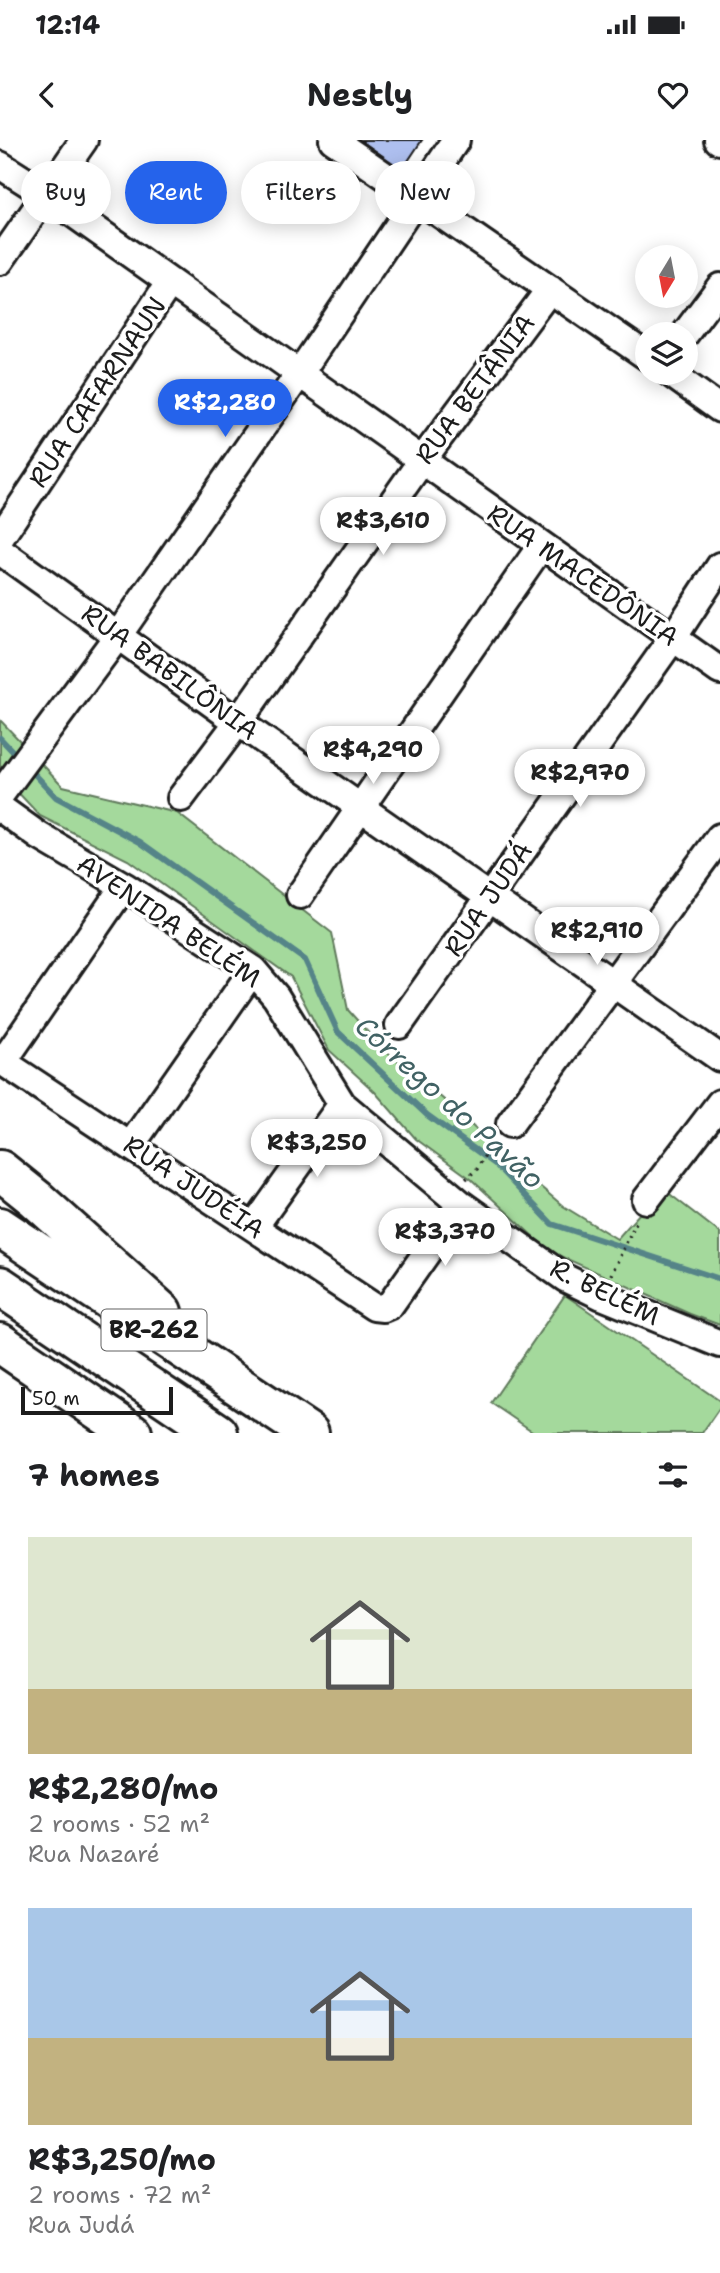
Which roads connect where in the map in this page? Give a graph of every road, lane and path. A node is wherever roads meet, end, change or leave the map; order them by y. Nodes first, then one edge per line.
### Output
1 (84, 140) edge
2 (333, 140) edge
3 (456, 140) edge
4 (70, 161) edge
5 (442, 161) edge
6 (0, 165) edge
7 (375, 170) edge
8 (21, 178) edge
9 (26, 224) edge
10 (88, 224) edge
11 (399, 224) edge
12 (453, 224) edge
13 (0, 261) edge
14 (170, 282) junction
15 (720, 287) edge
16 (550, 289) junction
17 (694, 322) edge
18 (635, 348) edge
19 (299, 374) junction
20 (687, 385) edge
21 (720, 409) edge
22 (423, 459) junction
23 (0, 538) edge
24 (541, 546) junction
25 (0, 551) edge
26 (720, 566) edge
27 (119, 634) junction
28 (673, 638) junction
29 (720, 671) edge
30 (238, 722) junction
31 (0, 795) edge
32 (181, 798) dead end
33 (0, 808) edge
34 (362, 808) junction
35 (720, 837) edge
36 (124, 886) junction
37 (300, 895) dead end
38 (489, 897) junction
39 (253, 970) junction
40 (614, 983) junction
41 (400, 1025) dead end
42 (720, 1058) edge
43 (2, 1061) edge
44 (720, 1103) edge
45 (342, 1104) junction
46 (510, 1124) dead end
47 (491, 1143) dead end
48 (131, 1145) junction
49 (477, 1169) dead end
50 (0, 1170) edge
51 (646, 1200) joint
52 (461, 1204) junction
53 (0, 1227) edge
54 (254, 1227) junction
55 (607, 1284) dead end
56 (0, 1286) edge
57 (0, 1343) edge
58 (720, 1344) edge
59 (265, 1405) junction
60 (118, 1428) edge
61 (218, 1433) edge
62 (309, 1433) edge

1 - 4 street
2 - 7 street
3 - 5 street
6 - 8 street, RUA MACEDÔNIA
9 - 13 street
10 - 14 street, RUA MACEDÔNIA
11 - 19 street
12 - 16 street
14 - 19 street, RUA MACEDÔNIA
14 - 23 street, RUA CAFARNAUN
15 - 17 street
16 - 18 street
16 - 22 street, RUA BETÂNIA
19 - 22 street, RUA MACEDÔNIA
19 - 27 street
20 - 21 street
22 - 24 street, RUA MACEDÔNIA
22 - 30 street, RUA BETÂNIA
24 - 28 street, RUA MACEDÔNIA
24 - 34 street
25 - 27 street, RUA BABILÔNIA
26 - 28 street, RUA JUDÁ
27 - 30 street, RUA BABILÔNIA
27 - 31 street
28 - 29 street, RUA MACEDÔNIA
28 - 38 street, RUA JUDÁ
30 - 32 street, RUA BETÂNIA
30 - 34 street, RUA BABILÔNIA
33 - 36 street, AVENIDA BELÉM
34 - 37 street
34 - 38 street, RUA BABILÔNIA
35 - 40 street
36 - 39 street, AVENIDA BELÉM
36 - 43 street
38 - 40 street, RUA BABILÔNIA
38 - 41 street, RUA JUDÁ
39 - 45 street, AVENIDA BELÉM
39 - 48 street
40 - 42 street, RUA BABILÔNIA
40 - 46 street
43 - 48 street, RUA JUDÉIA
44 - 51 street
45 - 52 street, AVENIDA BELÉM
45 - 54 street
47 - 49 path
48 - 54 street, RUA JUDÉIA
50 - 59 highway
51 - 55 path
52 - 54 street, RUA JUDÉIA
52 - 58 street, R. BELÉM
53 - 59 highway, BR-262
56 - 61 highway, BR-262
57 - 60 highway
59 - 62 highway, BR-262

